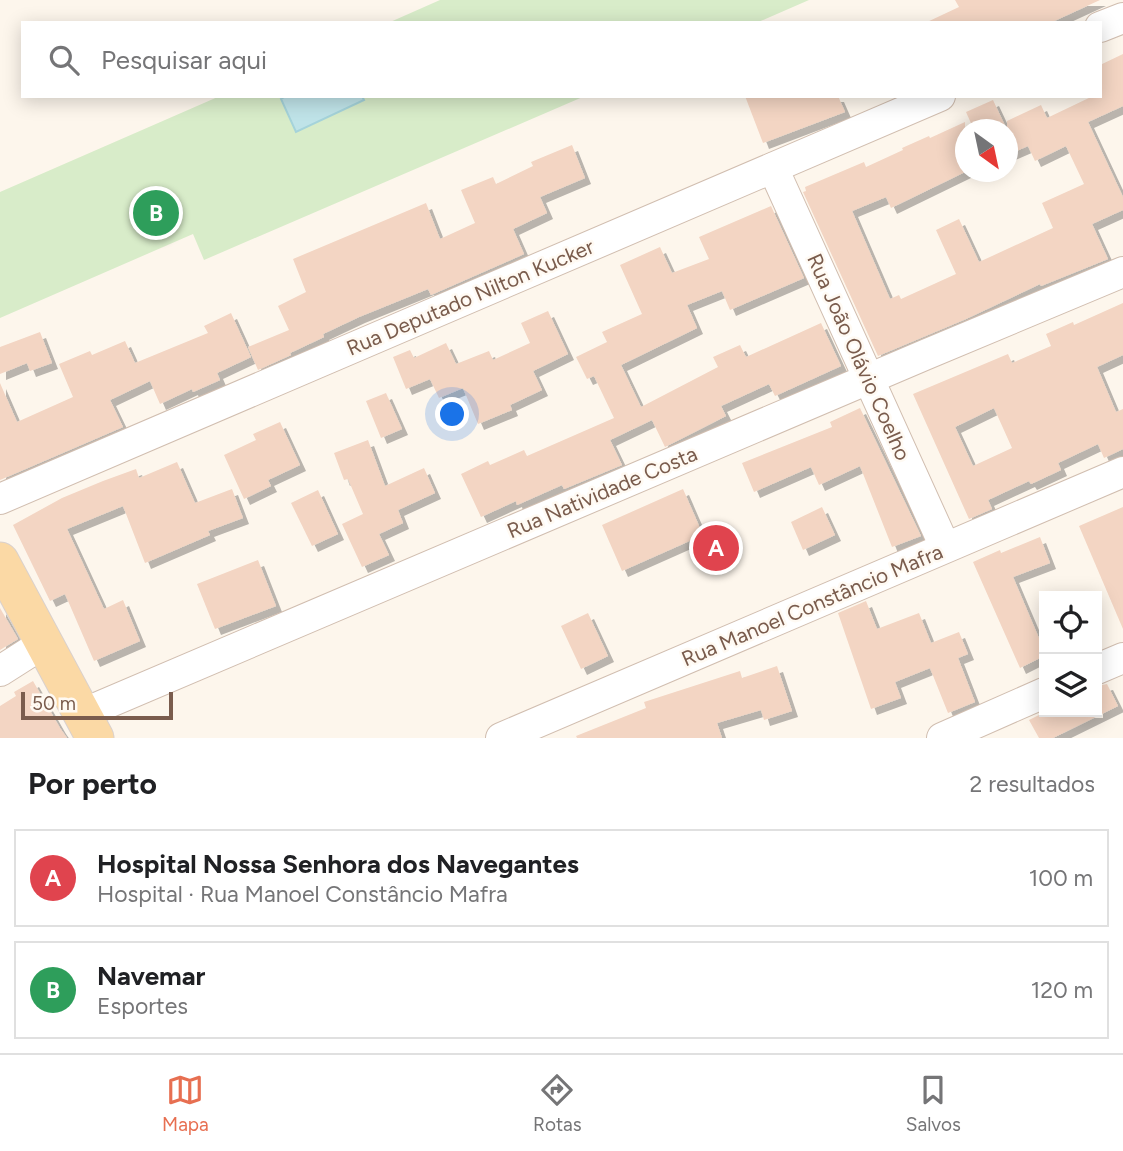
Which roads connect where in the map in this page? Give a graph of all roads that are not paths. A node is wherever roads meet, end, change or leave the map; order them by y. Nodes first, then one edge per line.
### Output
1 (1123, 18) edge
2 (1102, 26) edge
3 (935, 98) edge
4 (773, 168) junction
5 (1123, 272) edge
6 (869, 379) junction
7 (1123, 472) edge
8 (0, 499) edge
9 (945, 547) junction
10 (0, 561) edge
11 (44, 643) junction
12 (1123, 658) edge
13 (1102, 667) edge
14 (0, 671) edge
15 (1039, 695) edge
16 (88, 726) edge
17 (500, 738) edge
18 (942, 738) edge

1 - 2 street
3 - 4 street, Rua Deputado Nilton Kucker
4 - 6 street, Rua João Olávio Coelho
4 - 8 street, Rua Deputado Nilton Kucker
5 - 6 street, Rua Natividade Costa
6 - 9 street, Rua João Olávio Coelho
6 - 16 street, Rua Natividade Costa
7 - 9 street, Rua Manoel Constâncio Mafra
9 - 17 street, Rua Manoel Constâncio Mafra
10 - 11 main road
11 - 14 street
11 - 16 main road
12 - 13 street
15 - 18 street

